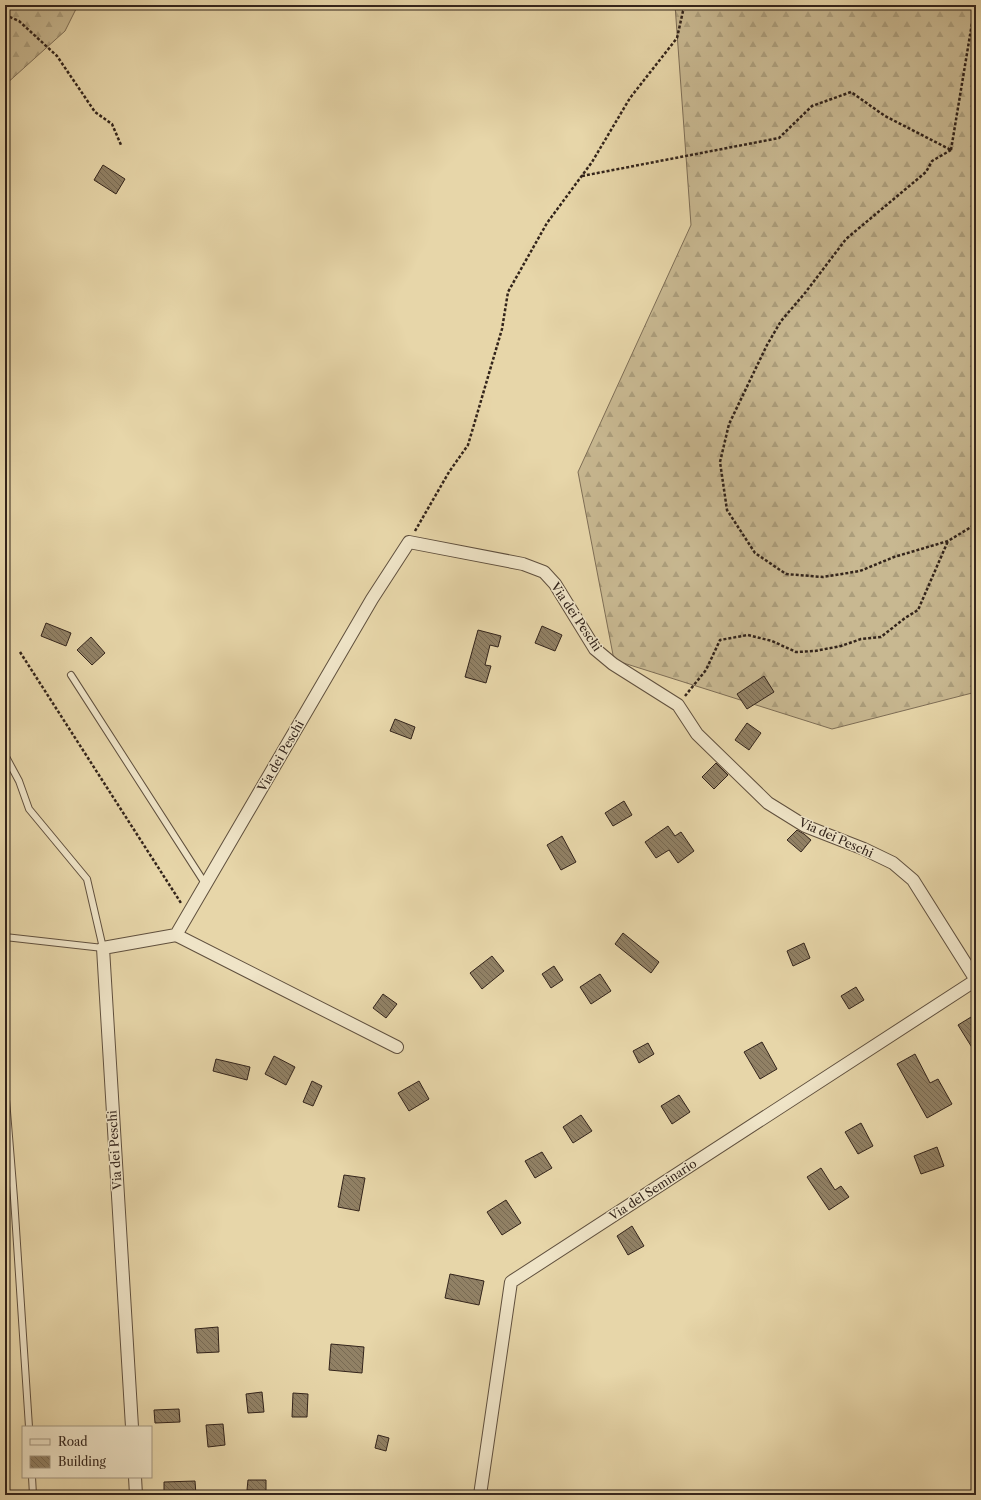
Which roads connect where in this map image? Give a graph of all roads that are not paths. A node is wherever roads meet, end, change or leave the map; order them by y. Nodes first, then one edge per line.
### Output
1 (71, 675) dead end
2 (5, 755) edge
3 (206, 885) junction
4 (176, 935) junction
5 (5, 937) edge
6 (103, 948) junction
7 (976, 980) edge
8 (397, 1047) dead end
9 (5, 1087) edge
10 (29, 1426) edge
11 (132, 1426) edge
12 (32, 1478) edge
13 (135, 1478) edge
14 (33, 1495) edge
15 (136, 1495) edge
16 (480, 1495) edge

1 - 3 lane
2 - 6 lane
3 - 4 street, Via dei Peschi
3 - 7 street, Via dei Peschi
4 - 6 street
4 - 8 street
5 - 6 lane
6 - 11 street, Via dei Peschi
7 - 16 street, Via del Seminario
9 - 10 lane
12 - 14 lane
13 - 15 street

